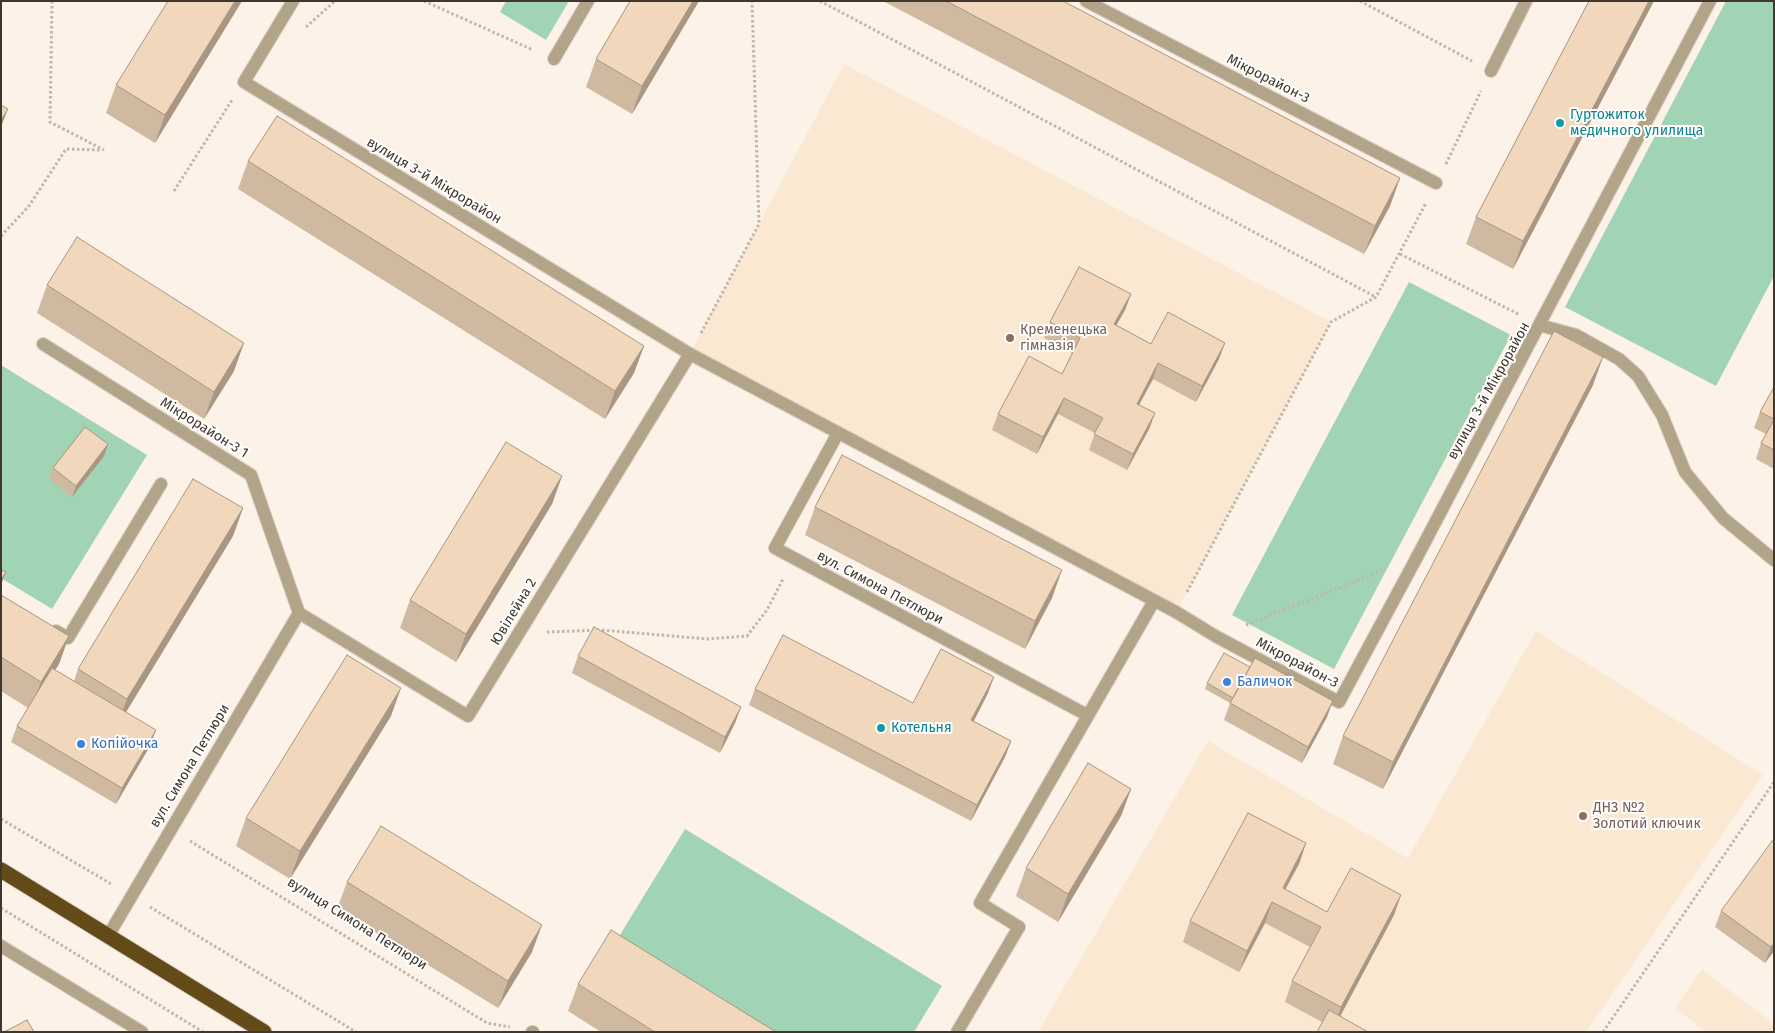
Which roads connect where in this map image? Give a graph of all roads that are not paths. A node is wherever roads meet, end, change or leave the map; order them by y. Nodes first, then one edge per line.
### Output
1 (293, 1) edge
2 (588, 1) edge
3 (1086, 1) edge
4 (1526, 1) edge
5 (1723, 1) edge
6 (1709, 3) edge
7 (554, 59) road end
8 (1491, 71) road end
9 (1436, 183) road end
10 (1540, 325) junction
11 (43, 344) dead end
12 (690, 354) junction
13 (838, 433) junction
14 (161, 484) dead end
15 (1417, 557) joint
16 (1774, 560) edge
17 (1154, 600) junction
18 (298, 613) junction
19 (43, 622) edge
20 (1087, 715) junction
21 (1, 870) edge
22 (108, 936) junction
23 (1, 946) edge
24 (142, 1032) edge
25 (264, 1032) edge
26 (957, 1032) edge

1 - 12 street, вулиця 3-й Мікрорайон
2 - 7 street
3 - 9 street, Мікрорайон-3
4 - 8 street
5 - 6 street
6 - 10 street
10 - 15 street, вулиця 3-й Мікрорайон
10 - 16 street, вулиця 3-й Мікрорайон
11 - 18 street, Мікрорайон-3 1
12 - 13 street, вулиця 3-й Мікрорайон
12 - 18 street, Ювілейна 2
13 - 17 street, Мікрорайон-3
13 - 20 street, вул. Симона Петлюри
14 - 19 street
15 - 17 street, Мікрорайон-3
17 - 20 street
18 - 22 street, вул. Симона Петлюри
20 - 26 street
21 - 22 highway
22 - 25 highway
23 - 24 street

